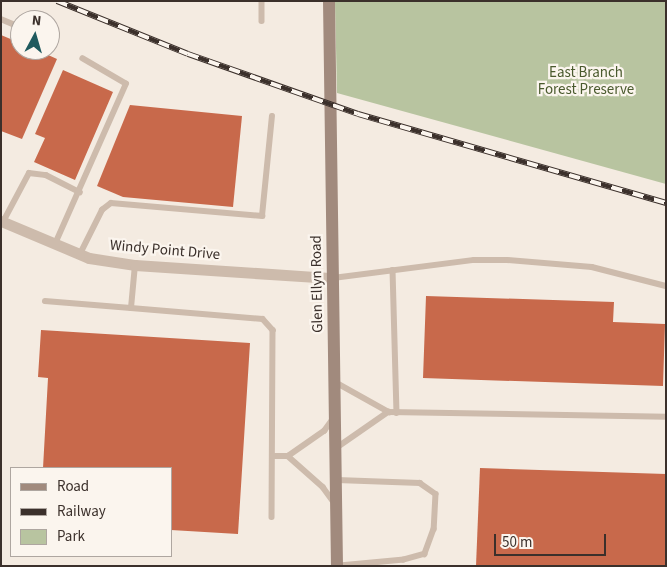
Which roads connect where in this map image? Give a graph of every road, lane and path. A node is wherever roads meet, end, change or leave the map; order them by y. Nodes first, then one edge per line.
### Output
1 (262, 1) edge
2 (329, 1) edge
3 (262, 21) dead end
4 (83, 59) dead end
5 (272, 116) dead end
6 (80, 192) junction
7 (2, 222) edge
8 (55, 244) junction
9 (80, 254) junction
10 (135, 265) junction
11 (393, 270) junction
12 (333, 278) junction
13 (666, 286) edge
14 (45, 301) dead end
15 (131, 308) junction
16 (334, 382) junction
17 (389, 412) junction
18 (397, 413) junction
19 (335, 417) junction
20 (666, 417) edge
21 (335, 449) junction
22 (273, 456) junction
23 (288, 456) junction
24 (336, 480) junction
25 (336, 506) junction
26 (272, 517) dead end
27 (339, 566) edge

1 - 3 lane
2 - 12 street, Glen Ellyn Road
4 - 6 lane
5 - 9 lane
6 - 7 lane
6 - 8 lane
7 - 8 street, Windy Point Drive
8 - 9 street, Windy Point Drive
9 - 10 street, Windy Point Drive
10 - 12 street, Windy Point Drive
10 - 15 lane
11 - 12 lane
11 - 13 lane
11 - 18 lane
12 - 16 street, Glen Ellyn Road
14 - 15 lane
15 - 22 lane
16 - 17 lane
16 - 19 street, Glen Ellyn Road
17 - 18 lane
17 - 21 lane
18 - 20 lane
19 - 21 street, Glen Ellyn Road
19 - 23 lane
21 - 24 street, Glen Ellyn Road
22 - 23 lane
22 - 26 lane
23 - 25 lane
24 - 25 street, Glen Ellyn Road
24 - 27 lane
25 - 27 street, Glen Ellyn Road

